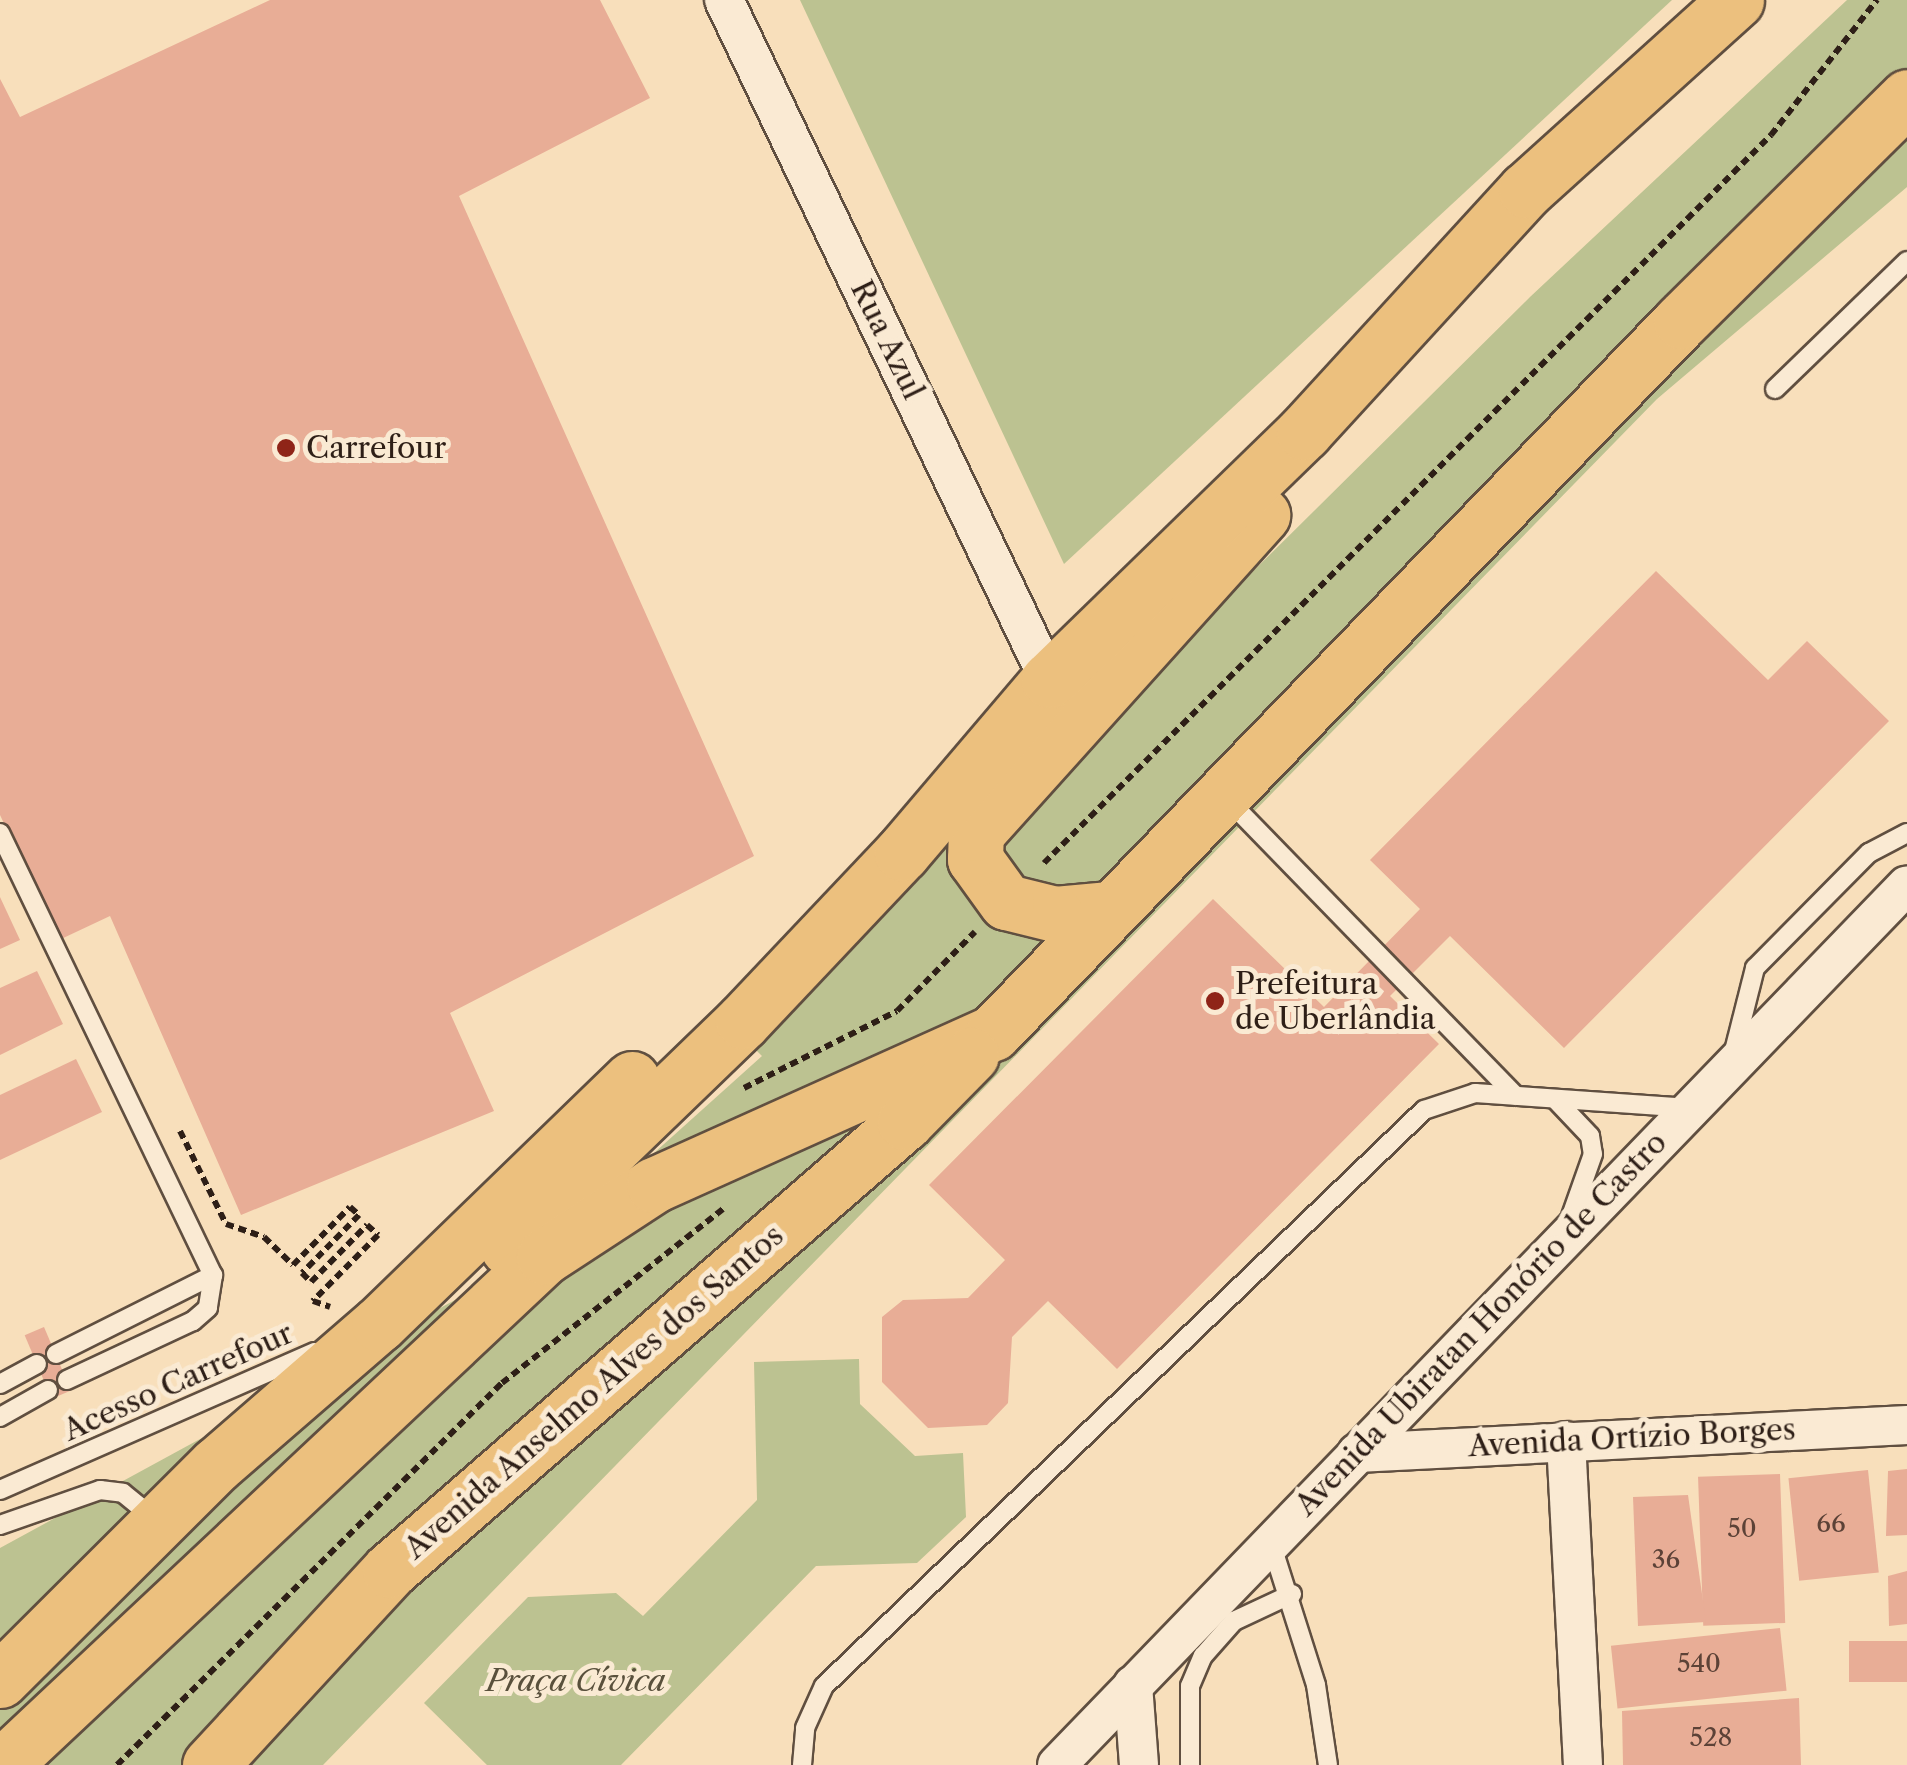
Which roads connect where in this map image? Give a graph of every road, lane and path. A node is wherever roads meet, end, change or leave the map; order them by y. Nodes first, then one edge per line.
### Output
1 (724, 0) edge
2 (1736, 0) edge
3 (1907, 98) edge
4 (1907, 261) edge
5 (1776, 389) dead end
6 (1304, 432) junction
7 (1049, 680) junction
8 (1222, 794) junction
9 (0, 833) edge
10 (1907, 833) edge
11 (902, 853) junction
12 (1907, 885) edge
13 (1110, 908) junction
14 (993, 1033) junction
15 (1730, 1068) junction
16 (1516, 1096) junction
17 (1554, 1098) junction
18 (1690, 1108) junction
19 (264, 1237) dead end
20 (1560, 1241) junction
21 (213, 1276) junction
22 (313, 1301) dead end
23 (379, 1324) junction
24 (56, 1354) dead end
25 (37, 1364) dead end
26 (67, 1380) dead end
27 (0, 1384) edge
28 (48, 1390) dead end
29 (0, 1417) edge
30 (1907, 1425) edge
31 (1566, 1441) junction
32 (1356, 1453) junction
33 (0, 1490) edge
34 (160, 1524) junction
35 (0, 1526) edge
36 (1270, 1542) junction
37 (1292, 1594) junction
38 (0, 1680) edge
39 (1133, 1684) junction
40 (0, 1724) edge
41 (3, 1765) edge
42 (210, 1765) edge
43 (802, 1765) edge
44 (1057, 1765) edge
45 (1138, 1765) edge
46 (1190, 1765) edge
47 (1328, 1765) edge
48 (1583, 1765) edge

1 - 7 street, Rua Azul
2 - 6 main road
3 - 8 main road, Avenida Anselmo Alves dos Santos
4 - 5 lane
6 - 7 main road
6 - 13 main road
7 - 11 main road
8 - 13 main road, Avenida Anselmo Alves dos Santos
8 - 16 lane
9 - 21 lane
10 - 15 lane
11 - 23 main road
11 - 40 main road
12 - 15 street, Avenida Ubiratan Honório de Castro
13 - 14 main road, Avenida Anselmo Alves dos Santos
14 - 41 main road
14 - 42 main road, Avenida Anselmo Alves dos Santos
15 - 18 street, Avenida Ubiratan Honório de Castro
16 - 17 lane
16 - 43 lane
17 - 18 lane
17 - 20 lane
18 - 20 street, Avenida Ubiratan Honório de Castro
19 - 22 path
20 - 32 street, Avenida Ubiratan Honório de Castro
21 - 24 lane
21 - 26 lane
23 - 33 lane, Acesso Carrefour
23 - 34 main road
25 - 27 lane
28 - 29 lane, Acesso Carrefour
30 - 31 street, Avenida Ortízio Borges
31 - 32 street, Avenida Ortízio Borges
31 - 48 street
32 - 36 street, Avenida Ubiratan Honório de Castro
34 - 35 lane
34 - 38 main road
36 - 37 lane
36 - 39 street, Avenida Ubiratan Honório de Castro
37 - 46 lane
37 - 47 lane
39 - 44 street, Avenida Ubiratan Honório de Castro
39 - 45 street

